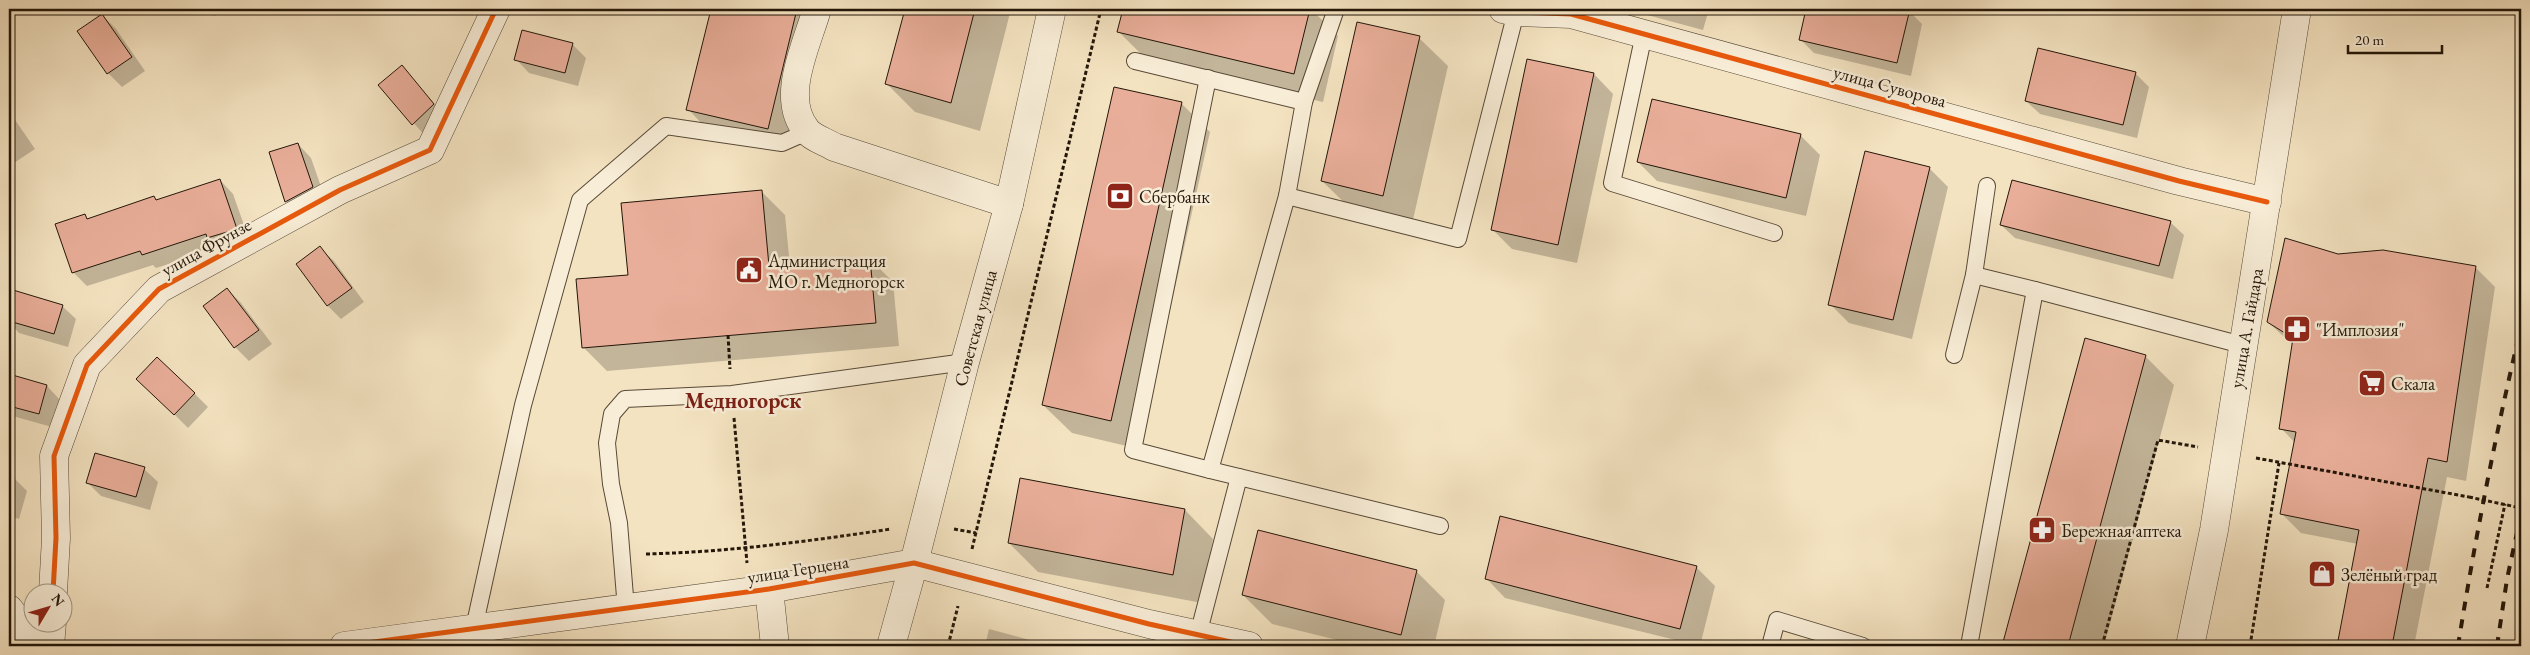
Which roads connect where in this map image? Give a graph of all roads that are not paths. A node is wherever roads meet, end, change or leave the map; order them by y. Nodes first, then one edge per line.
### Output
1 (496, 9) edge
2 (817, 9) edge
3 (1052, 9) edge
4 (1336, 9) edge
5 (2297, 9) edge
6 (1509, 10) edge
7 (1644, 34) junction
8 (1134, 61) dead end
9 (1208, 78) junction
10 (1304, 102) junction
11 (807, 132) junction
12 (1987, 186) dead end
13 (1287, 196) junction
14 (2267, 202) junction
15 (1009, 204) junction
16 (1774, 233) dead end
17 (1974, 275) junction
18 (2035, 290) junction
19 (2242, 345) junction
20 (1954, 355) dead end
21 (965, 362) junction
22 (1210, 470) junction
23 (1239, 477) junction
24 (1440, 526) dead end
25 (914, 563) junction
26 (54, 582) edge
27 (760, 590) junction
28 (626, 609) junction
29 (9, 610) edge
30 (474, 628) junction
31 (51, 632) edge
32 (1198, 635) junction
33 (31, 646) edge
34 (50, 646) edge
35 (344, 646) edge
36 (775, 646) edge
37 (891, 646) edge
38 (1249, 646) edge
39 (1770, 646) edge
40 (1863, 646) edge
41 (1969, 646) edge
42 (2190, 646) edge

1 - 26 street, улица Фрунзе
2 - 11 street
3 - 15 street, Советская улица
4 - 10 lane
5 - 14 street, улица А. Гайдара
6 - 7 street, улица Суворова
6 - 13 lane
7 - 14 street, улица Суворова
7 - 16 lane
8 - 9 lane
9 - 10 lane
9 - 22 lane
10 - 13 lane
11 - 15 street
11 - 30 lane
12 - 17 lane
13 - 22 lane
14 - 19 street, улица А. Гайдара
15 - 21 street, Советская улица
17 - 18 lane
17 - 20 lane
18 - 19 lane
18 - 41 lane
19 - 42 street, улица А. Гайдара
21 - 25 street, Советская улица
21 - 28 lane
22 - 23 lane
23 - 24 lane
23 - 32 lane
25 - 27 street, улица Герцена
25 - 32 street, улица Герцена
25 - 37 street, Советская улица
27 - 28 street, улица Герцена
27 - 36 street
28 - 30 street, улица Герцена
29 - 33 street
30 - 35 street, улица Герцена
31 - 34 street
32 - 38 street, улица Герцена
39 - 40 lane

